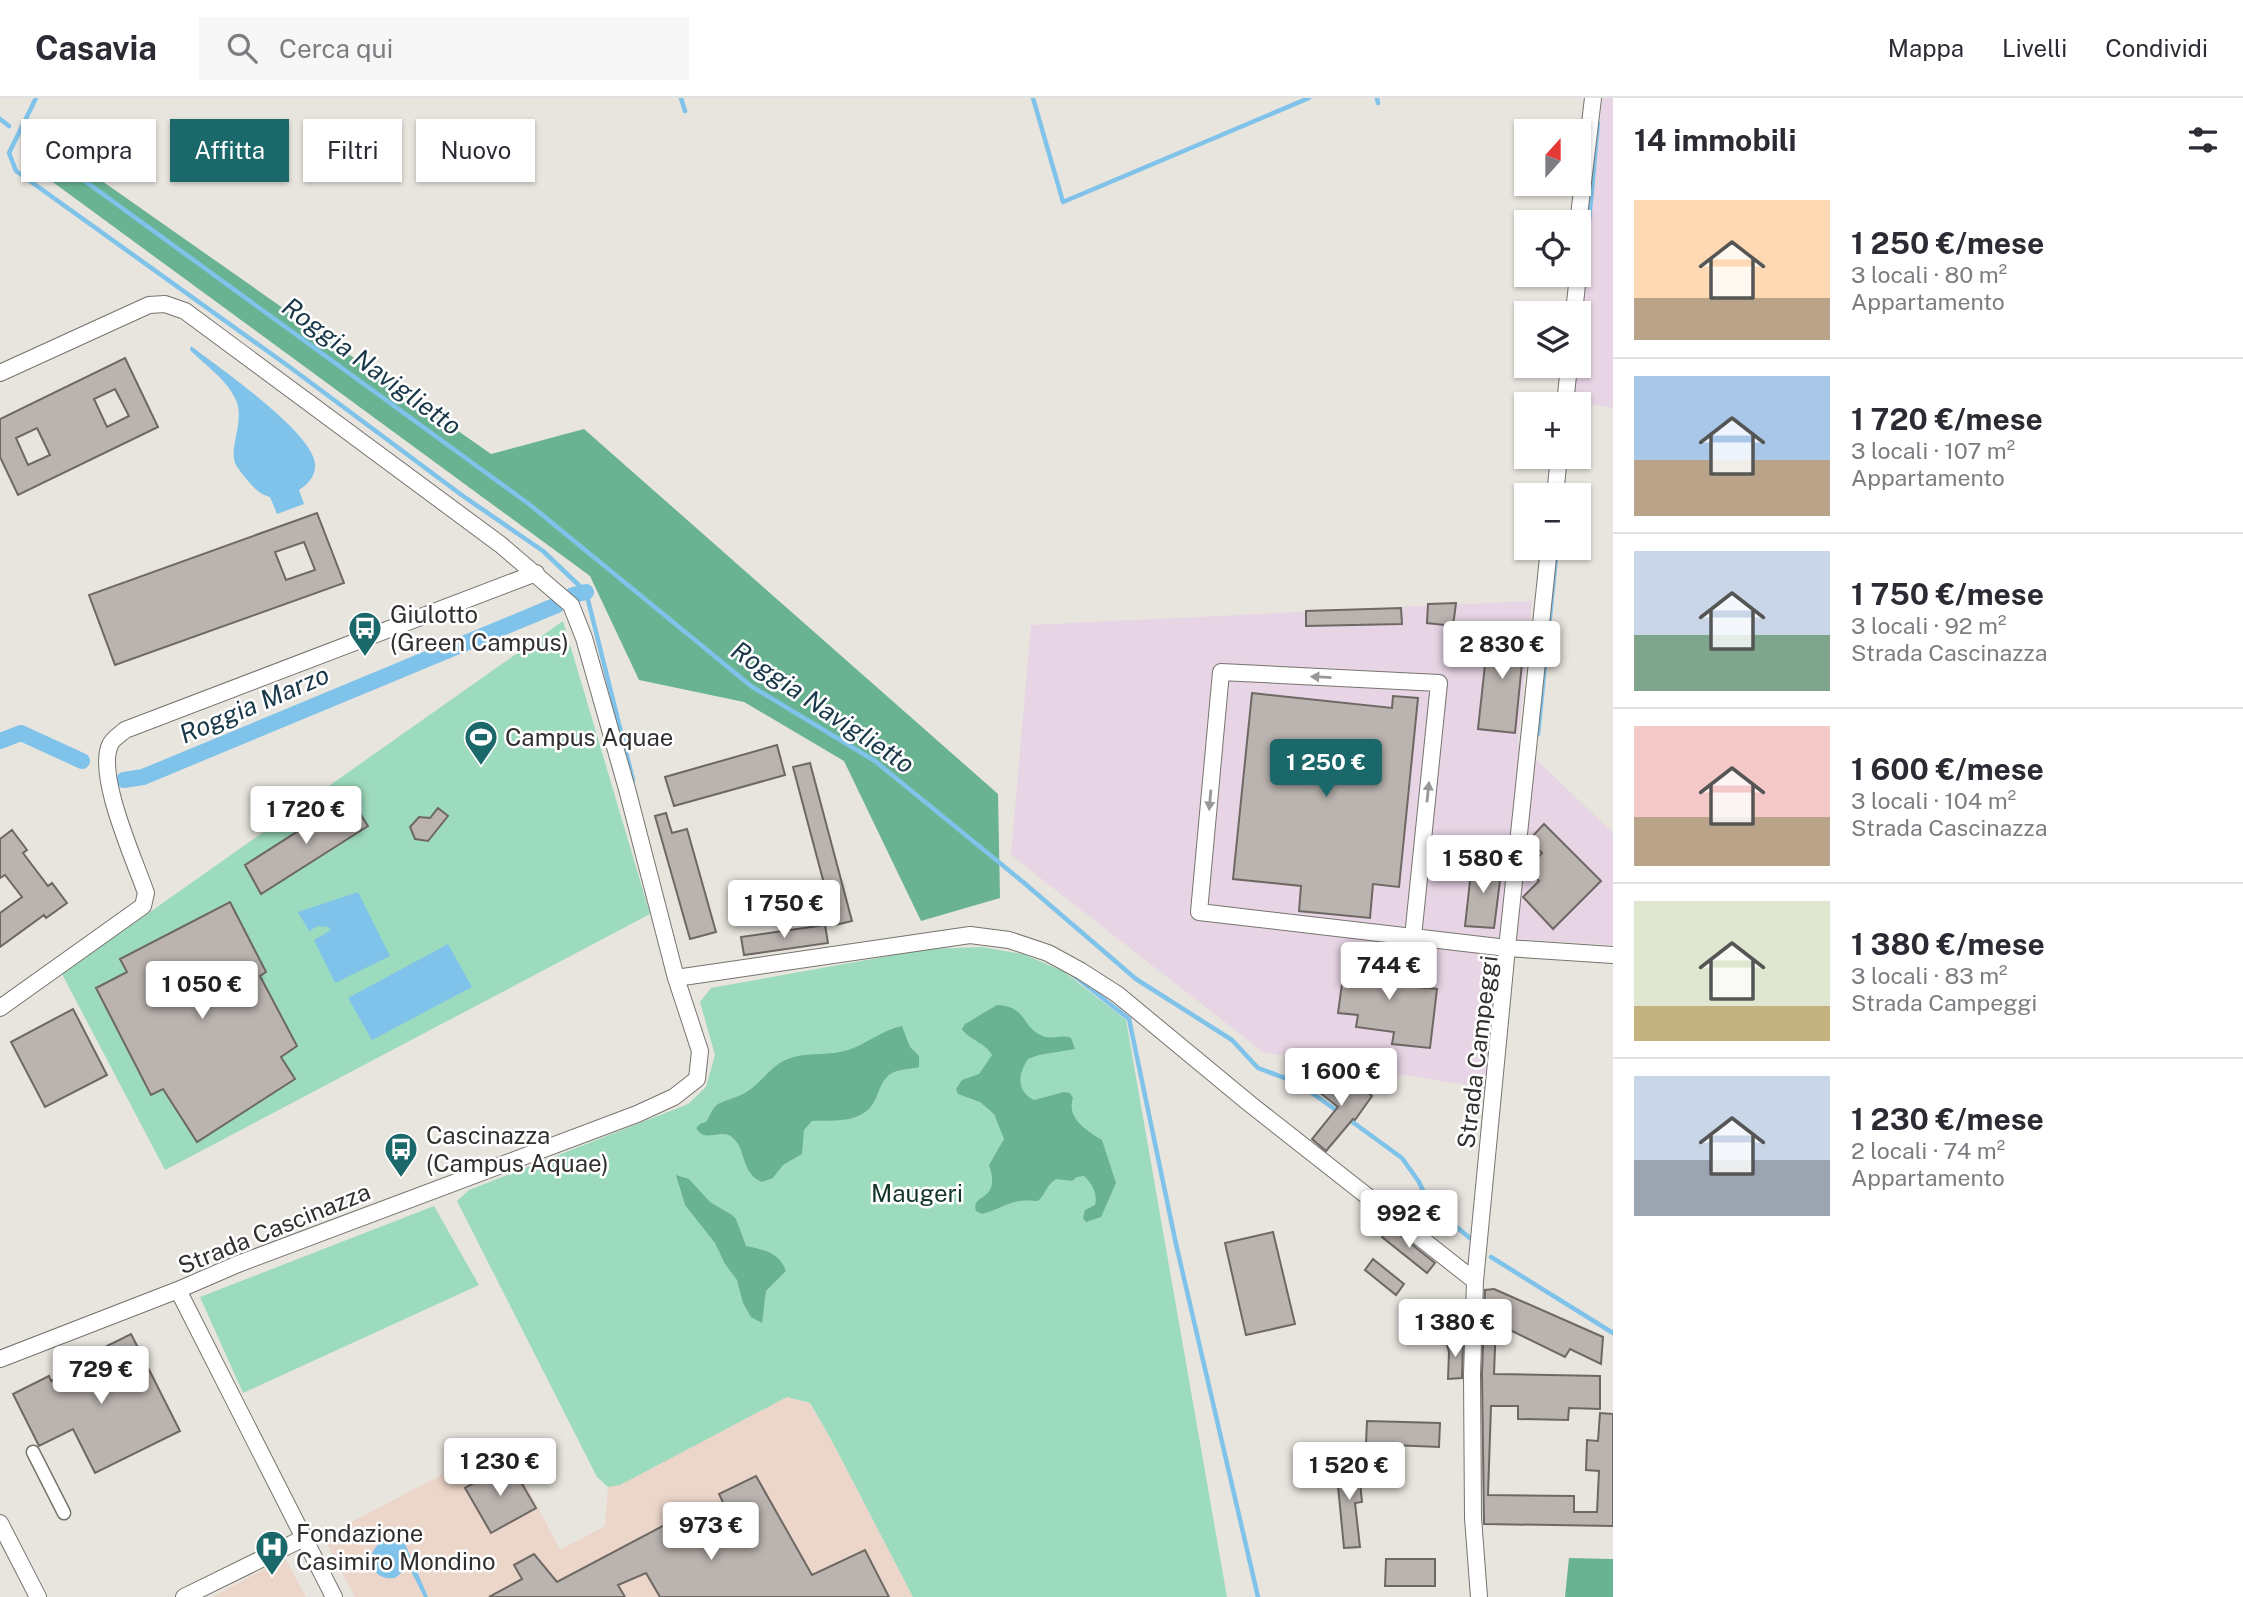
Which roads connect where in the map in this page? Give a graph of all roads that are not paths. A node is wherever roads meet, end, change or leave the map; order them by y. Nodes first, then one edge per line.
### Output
1 (1593, 98) edge
2 (1580, 210) edge
3 (0, 373) edge
4 (1548, 560) edge
5 (536, 573) junction
6 (1413, 937) junction
7 (1507, 948) junction
8 (1613, 955) edge
9 (676, 978) junction
10 (0, 1008) edge
11 (1475, 1281) junction
12 (178, 1290) junction
13 (0, 1359) edge
14 (33, 1452) dead end
15 (64, 1513) dead end
16 (0, 1522) edge
17 (304, 1538) junction
18 (38, 1597) edge
19 (184, 1597) edge
20 (334, 1597) edge
21 (1479, 1597) edge

1 - 2 street
3 - 5 street, Strada Cascinazza
4 - 7 street
5 - 9 street, Strada Cascinazza
5 - 10 street
6 -> 6 street
6 - 7 street
7 - 8 street, Strada Campeggi
7 - 11 street, Strada Campeggi
9 - 11 street
9 - 12 street, Strada Cascinazza
11 - 21 street, Strada Campeggi
12 - 13 street, Strada Cascinazza
12 - 17 street
14 - 15 street
16 - 18 street
17 - 19 street
17 - 20 street

